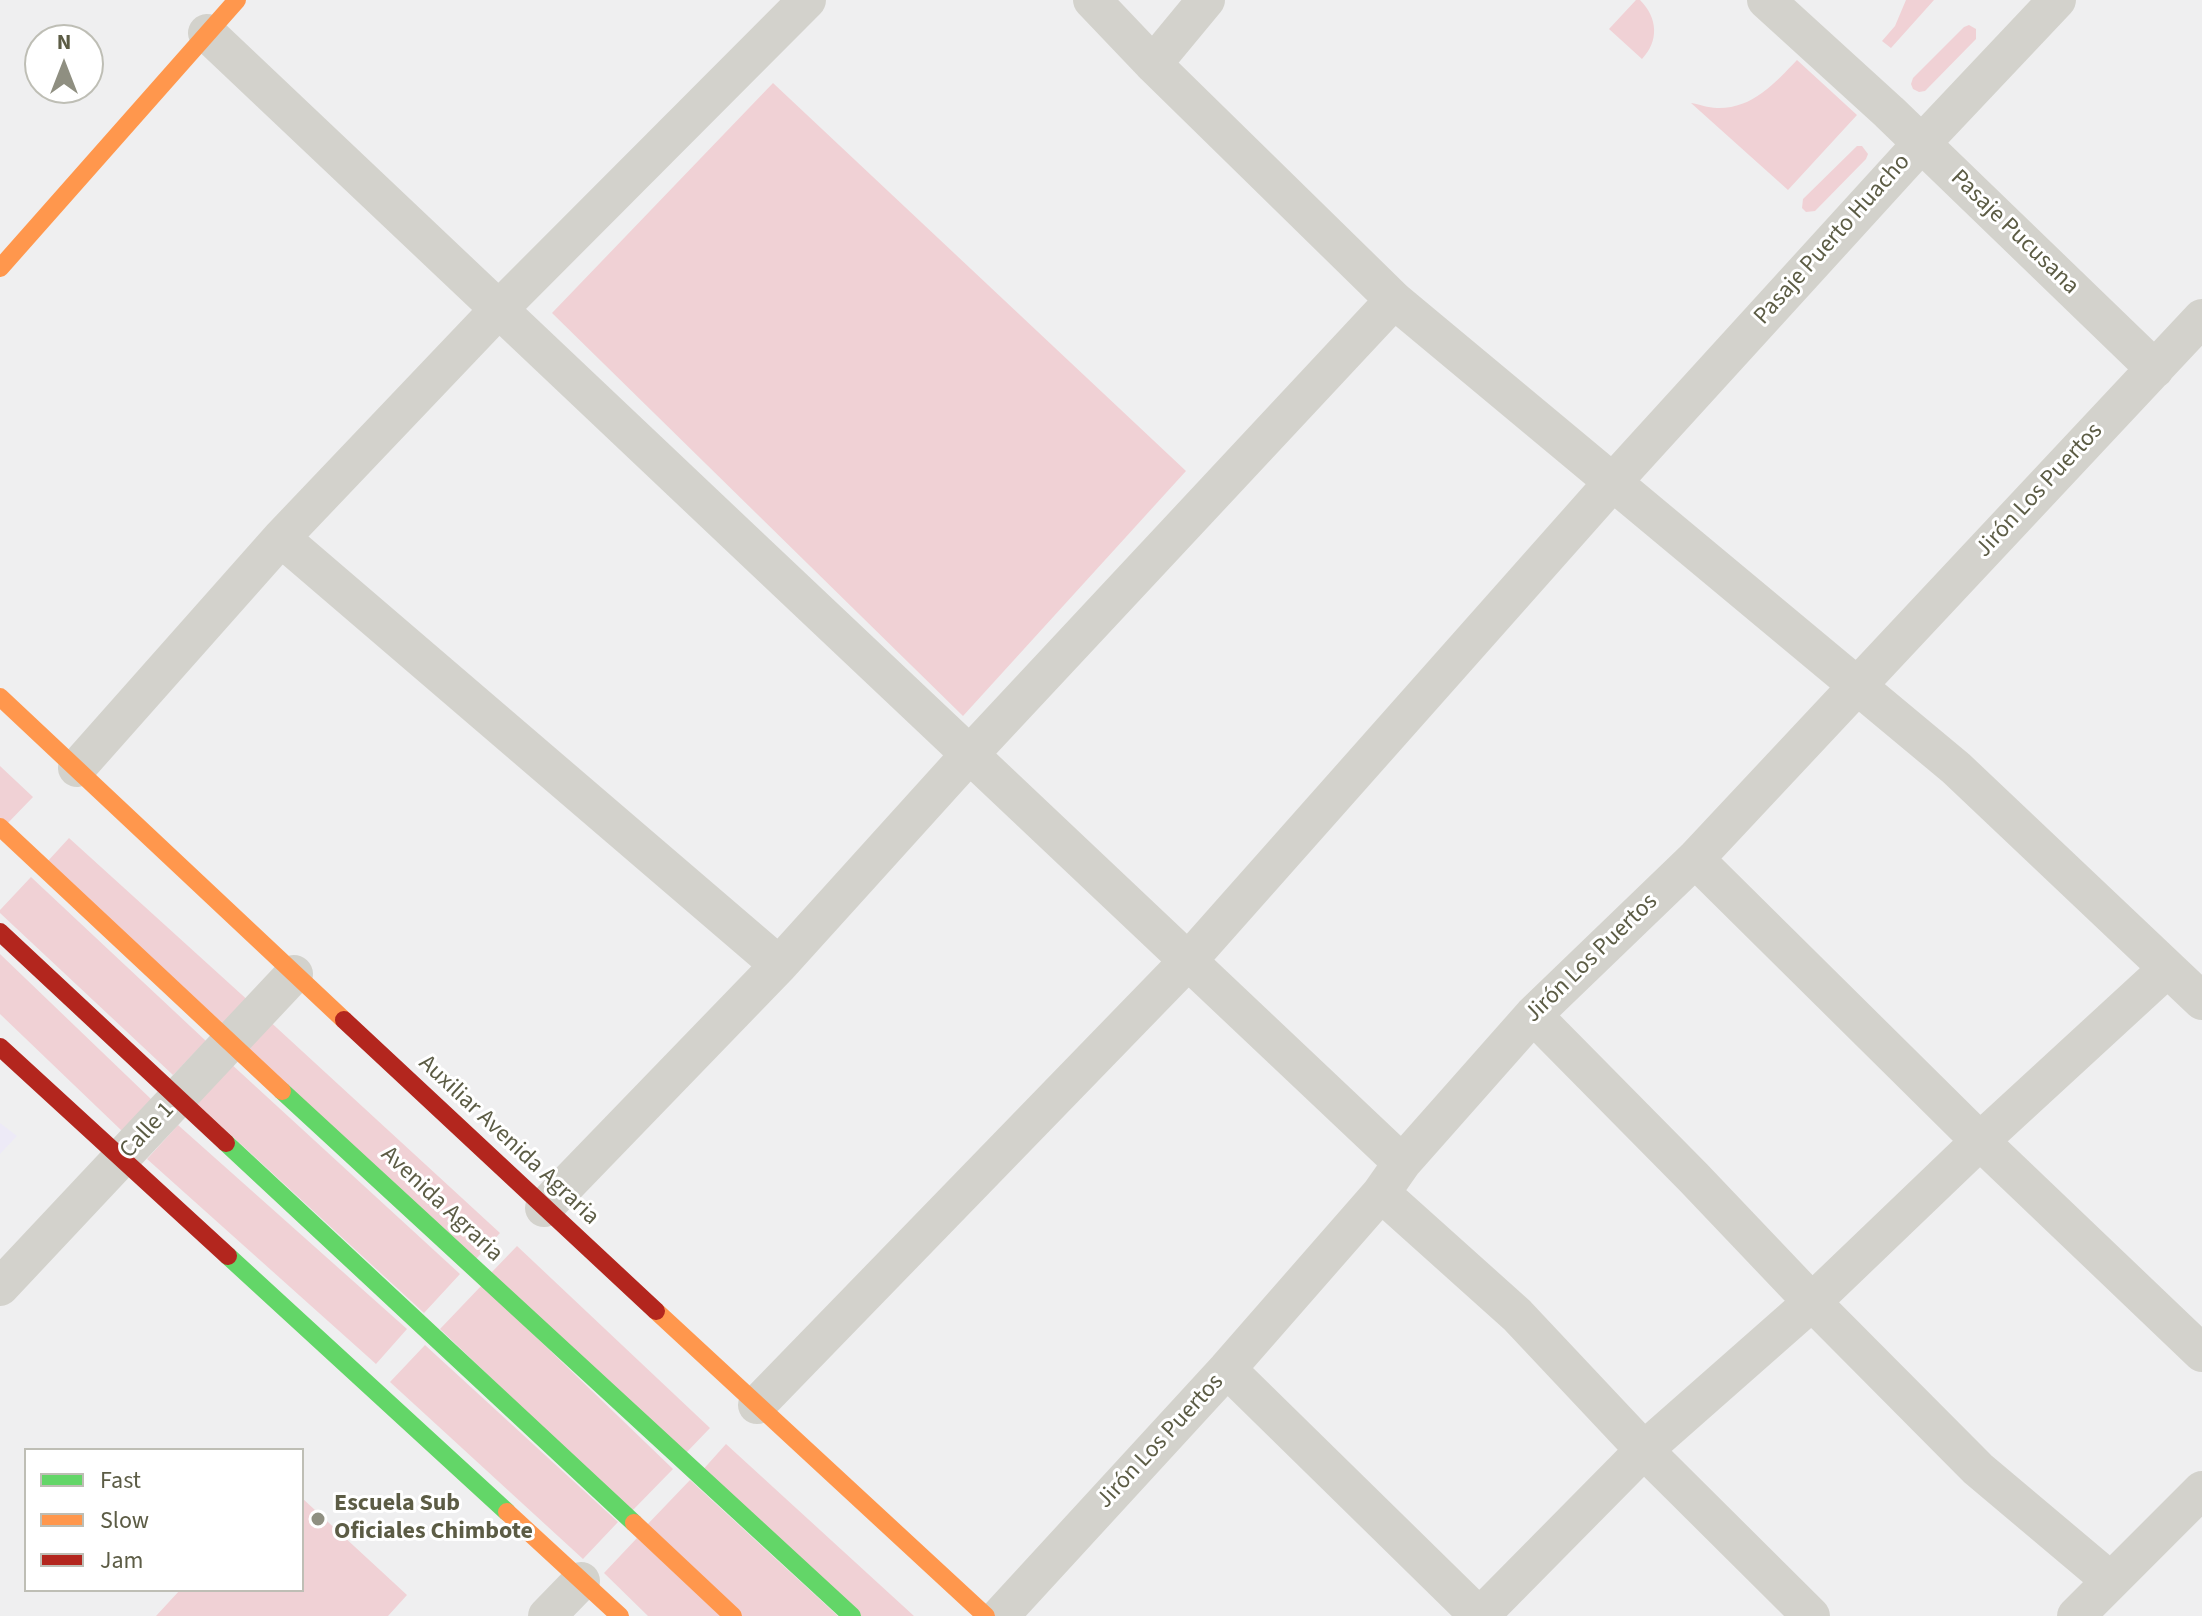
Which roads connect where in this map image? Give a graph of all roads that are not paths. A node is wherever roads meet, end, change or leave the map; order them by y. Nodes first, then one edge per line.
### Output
1 (237, 0) edge
2 (807, 0) edge
3 (1092, 0) edge
4 (1206, 0) edge
5 (1766, 0) edge
6 (2057, 0) edge
7 (207, 33) junction
8 (1153, 64) junction
9 (1921, 144) junction
10 (0, 268) edge
11 (1394, 300) junction
12 (500, 308) junction
13 (2202, 318) edge
14 (2155, 369) junction
15 (1612, 483) junction
16 (281, 538) junction
17 (1857, 686) junction
18 (0, 697) edge
19 (969, 755) junction
20 (77, 768) junction
21 (0, 827) edge
22 (1695, 859) junction
23 (0, 932) edge
24 (1187, 962) junction
25 (779, 965) junction
26 (2167, 969) junction
27 (294, 974) junction
28 (2202, 1001) edge
29 (1533, 1015) junction
30 (229, 1043) junction
31 (0, 1047) edge
32 (179, 1098) junction
33 (1980, 1141) junction
34 (121, 1159) junction
35 (1392, 1178) junction
36 (544, 1208) junction
37 (0, 1287) edge
38 (1812, 1302) junction
39 (2202, 1353) edge
40 (1227, 1369) junction
41 (757, 1405) junction
42 (1644, 1450) junction
43 (2202, 1490) edge
44 (581, 1581) junction
45 (2111, 1581) junction
46 (547, 1616) edge
47 (620, 1616) edge
48 (733, 1616) edge
49 (852, 1616) edge
50 (986, 1616) edge
51 (1000, 1616) edge
52 (1480, 1616) edge
53 (1811, 1616) edge
54 (2076, 1616) edge

1 - 7 main road
2 - 12 street
3 - 8 street
4 - 8 street
5 - 9 street, Pasaje Pucusana
6 - 9 street, Pasaje Puerto Huacho
7 - 10 main road
7 - 12 street
8 - 11 street
9 - 14 street, Pasaje Pucusana
9 - 15 street, Pasaje Puerto Huacho
11 - 15 street
11 - 19 street
12 - 16 street
12 - 19 street
13 - 14 street, Jirón Los Puertos
14 - 17 street, Jirón Los Puertos
15 - 17 street
15 - 24 street, Pasaje Puerto Huacho
16 - 20 street
16 - 25 street
17 - 22 street, Jirón Los Puertos
17 - 26 street
18 - 20 main road, Auxiliar Avenida Agraria
19 - 24 street
19 - 25 street
20 - 27 main road, Auxiliar Avenida Agraria
21 - 30 main road, Avenida Agraria
22 - 29 street, Jirón Los Puertos
22 - 33 street
23 - 32 main road
24 - 35 street
24 - 41 street, Pasaje Puerto Huacho
25 - 36 street
26 - 28 street
26 - 33 street
27 - 30 street, Calle 1
27 - 36 main road, Auxiliar Avenida Agraria
29 - 35 street, Jirón Los Puertos
29 - 38 street
30 - 32 street, Calle 1
30 - 49 main road, Avenida Agraria
31 - 34 main road
32 - 34 street, Calle 1
32 - 48 main road
33 - 38 street
33 - 39 street
34 - 37 street, Calle 1
34 - 44 main road
35 - 40 street, Jirón Los Puertos
35 - 42 street
36 - 41 main road, Auxiliar Avenida Agraria
38 - 42 street
38 - 45 street
40 - 51 street, Jirón Los Puertos
40 - 52 street
41 - 50 main road, Auxiliar Avenida Agraria
42 - 52 street
42 - 53 street
43 - 45 street
44 - 46 street
44 - 47 main road
45 - 54 street

